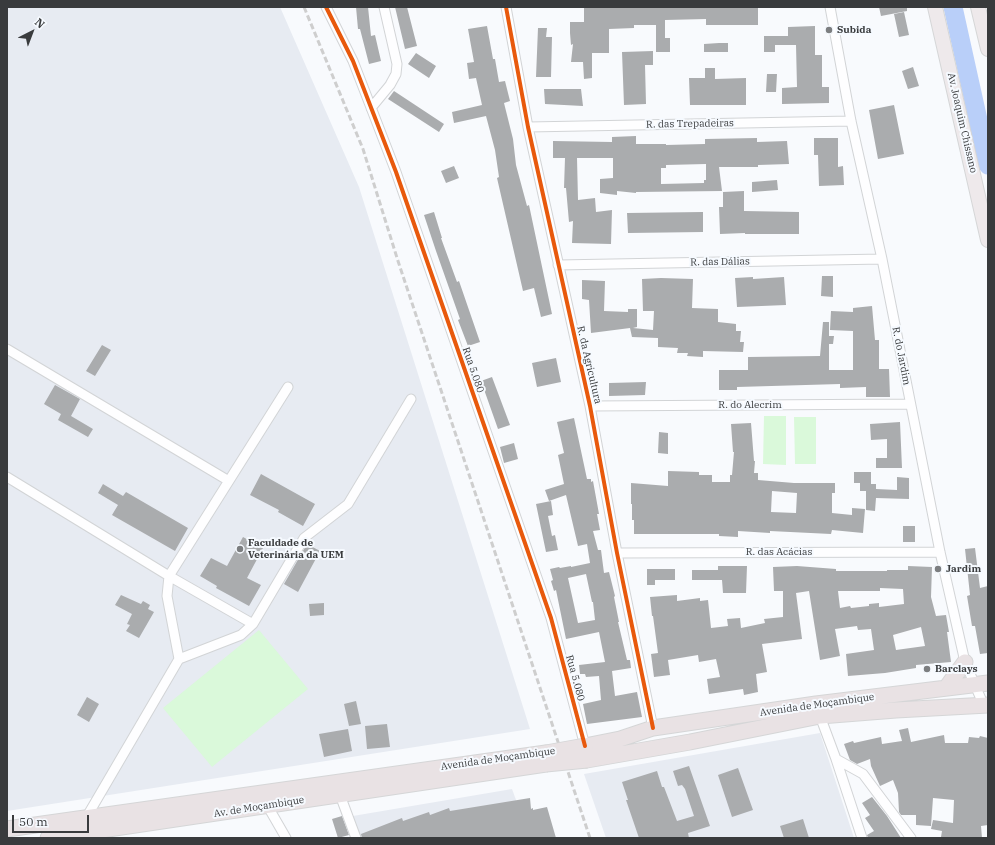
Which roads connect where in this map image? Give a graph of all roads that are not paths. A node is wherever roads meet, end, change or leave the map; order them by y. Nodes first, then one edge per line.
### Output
1 (326, 7) edge
2 (384, 7) edge
3 (506, 7) edge
4 (830, 7) edge
5 (935, 7) edge
6 (978, 7) edge
7 (988, 49) edge
8 (371, 108) junction
9 (851, 121) junction
10 (528, 127) junction
11 (988, 240) edge
12 (882, 259) junction
13 (558, 266) junction
14 (7, 349) edge
15 (288, 387) dead end
16 (410, 399) dead end
17 (910, 404) junction
18 (590, 406) junction
19 (7, 477) edge
20 (229, 481) junction
21 (618, 552) junction
22 (940, 552) junction
23 (169, 576) junction
24 (253, 624) junction
25 (179, 659) junction
26 (965, 662) junction
27 (981, 684) edge
28 (946, 688) junction
29 (986, 707) edge
30 (820, 716) junction
31 (653, 728) junction
32 (586, 753) junction
33 (546, 759) junction
34 (836, 759) junction
35 (469, 776) joint
36 (340, 795) junction
37 (267, 805) junction
38 (86, 818) junction
39 (7, 829) edge
40 (48, 838) edge
41 (286, 838) edge
42 (356, 838) edge
43 (862, 838) edge
44 (911, 838) edge

1 - 8 street, Rua 5.080
2 - 8 street
3 - 10 street, R. da Agricultura
4 - 9 street, R. do Jardim
5 - 11 main road, Av. Joaquim Chissano
6 - 7 main road
8 - 32 street, Rua 5.080
9 - 10 street, R. das Trepadeiras
9 - 12 street, R. do Jardim
10 - 13 street, R. da Agricultura
12 - 13 street, R. das Dálias
12 - 17 street, R. do Jardim
13 - 18 street, R. da Agricultura
14 - 20 street
15 - 20 street
16 - 24 street
17 - 18 street, R. do Alecrim
17 - 22 street, R. do Jardim
18 - 21 street, R. da Agricultura
19 - 23 street
20 - 23 street
21 - 22 street, R. das Acácias
21 - 31 street, R. da Agricultura
22 - 26 street, R. do Jardim
23 - 24 street
23 - 25 street
24 - 25 street
25 - 38 street
26 - 27 street, R. do Jardim
26 - 28 highway
27 - 28 highway, Avenida de Moçambique
27 - 29 street, R. do Jardim
28 - 31 highway, Avenida de Moçambique
29 - 30 highway, Avenida de Moçambique
30 - 32 highway, Avenida de Moçambique
30 - 34 street
31 - 32 highway, Avenida de Moçambique
32 - 33 highway, Avenida de Moçambique, bridge
33 - 35 highway, Avenida de Moçambique
33 - 38 highway, Avenida de Moçambique
34 - 43 street
34 - 44 street
35 - 36 highway, Av. de Moçambique
36 - 37 highway, Av. de Moçambique
36 - 42 street
37 - 40 highway, Av. de Moçambique
37 - 41 street
38 - 39 highway, Avenida de Moçambique

